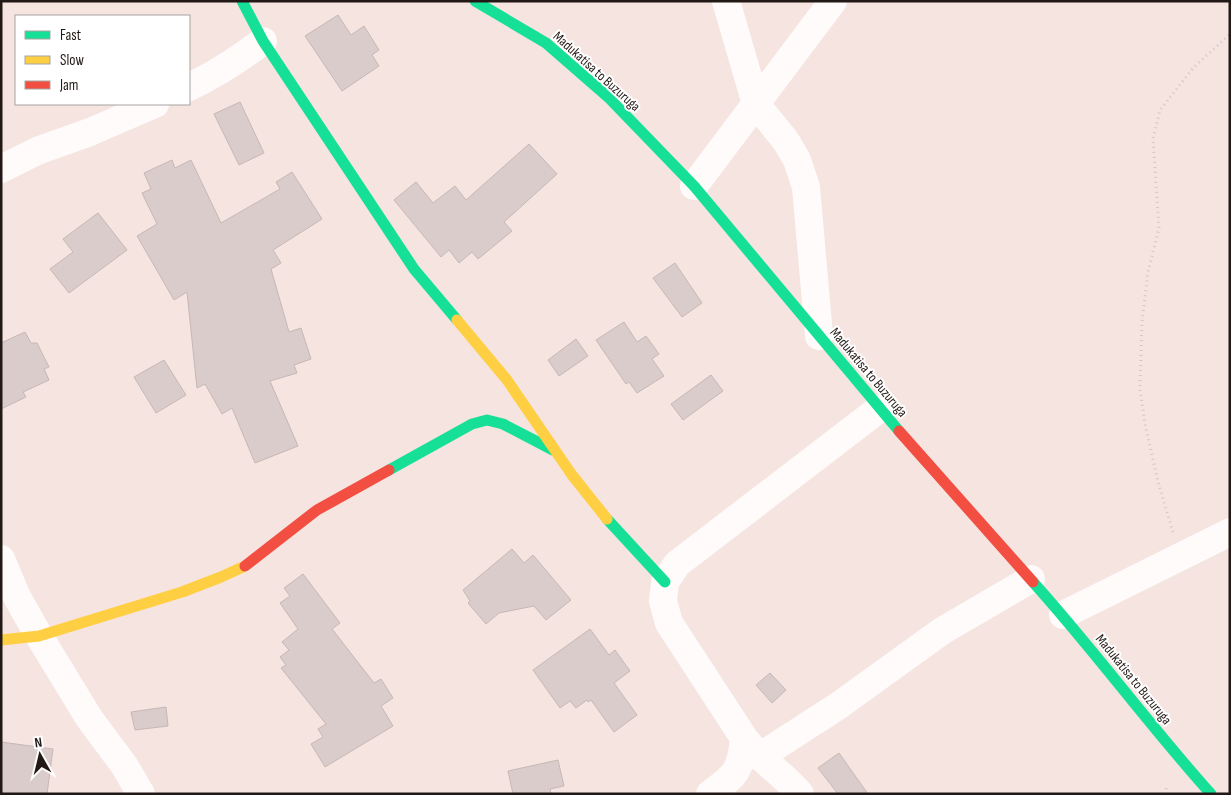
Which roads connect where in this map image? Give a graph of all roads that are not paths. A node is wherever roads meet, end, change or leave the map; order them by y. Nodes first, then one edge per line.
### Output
1 (242, 1) edge
2 (475, 1) edge
3 (726, 1) edge
4 (833, 1) edge
5 (263, 41) junction
6 (190, 87) edge
7 (756, 104) junction
8 (154, 105) edge
9 (1, 169) edge
10 (694, 186) junction
11 (819, 336) junction
12 (879, 409) junction
13 (557, 452) junction
14 (1230, 532) edge
15 (1, 559) edge
16 (1031, 579) junction
17 (665, 582) junction
18 (1063, 615) junction
19 (39, 636) junction
20 (1, 640) edge
21 (752, 748) junction
22 (141, 794) edge
23 (710, 794) edge
24 (800, 794) edge
25 (1211, 794) edge

1 - 5 street
2 - 10 street, Madukatisa to Buzuruga
3 - 7 street
4 - 7 street
5 - 6 street
5 - 13 street
7 - 10 street
7 - 11 street
8 - 9 street
10 - 11 street, Madukatisa to Buzuruga
11 - 12 street, Madukatisa to Buzuruga
12 - 16 street, Madukatisa to Buzuruga
12 - 17 street
13 - 17 street
13 - 19 street
14 - 18 street
15 - 19 street
16 - 18 street, Madukatisa to Buzuruga
16 - 21 street
17 - 21 street
18 - 25 street, Madukatisa to Buzuruga
19 - 20 street
19 - 22 street
21 - 23 street
21 - 24 street

